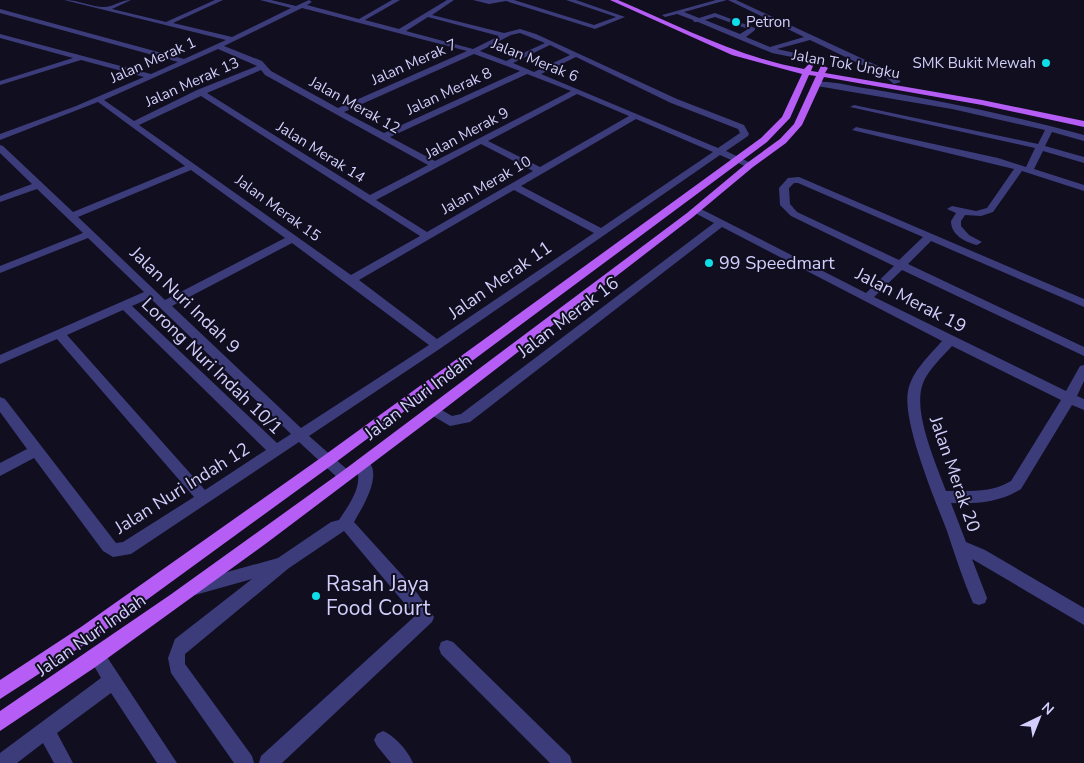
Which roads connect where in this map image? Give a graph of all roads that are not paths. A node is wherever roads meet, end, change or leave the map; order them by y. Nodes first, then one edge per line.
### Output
1 (67, 0) edge
2 (128, 0) edge
3 (220, 0) edge
4 (263, 0) edge
5 (313, 0) edge
6 (397, 0) edge
7 (451, 0) edge
8 (476, 0) edge
9 (506, 0) edge
10 (569, 0) edge
11 (613, 0) edge
12 (627, 0) edge
13 (724, 0) edge
14 (731, 0) edge
15 (489, 1) edge
16 (299, 7) junction
17 (105, 9) junction
18 (0, 10) edge
19 (678, 12) junction
20 (426, 15) junction
21 (665, 15) junction
22 (361, 20) junction
23 (696, 20) junction
24 (166, 24) junction
25 (401, 30) junction
26 (505, 35) junction
27 (0, 36) edge
28 (811, 37) junction
29 (739, 38) junction
30 (232, 39) junction
31 (550, 43) junction
32 (217, 46) junction
33 (769, 49) junction
34 (474, 51) junction
35 (575, 55) junction
36 (782, 56) junction
37 (80, 58) junction
38 (184, 61) junction
39 (820, 61) dead end
40 (508, 63) junction
41 (263, 66) junction
42 (808, 68) junction
43 (531, 72) junction
44 (149, 76) junction
45 (821, 76) junction
46 (897, 82) junction
47 (0, 83) edge
48 (577, 91) junction
49 (200, 92) junction
50 (881, 92) junction
51 (98, 99) junction
52 (854, 107) dead end
53 (337, 112) junction
54 (878, 112) junction
55 (635, 116) junction
56 (1084, 118) edge
57 (134, 124) junction
58 (1084, 124) edge
59 (1050, 128) junction
60 (856, 130) dead end
61 (383, 137) junction
62 (0, 138) edge
63 (1084, 138) edge
64 (481, 141) junction
65 (1040, 147) junction
66 (0, 148) edge
67 (719, 152) junction
68 (736, 160) junction
69 (1084, 160) edge
70 (435, 165) junction
71 (750, 165) junction
72 (193, 166) junction
73 (1024, 169) junction
74 (540, 171) junction
75 (39, 185) junction
76 (514, 186) junction
77 (1084, 188) edge
78 (0, 199) edge
79 (370, 199) junction
80 (952, 209) dead end
81 (696, 210) junction
82 (962, 212) junction
83 (71, 216) junction
84 (721, 223) junction
85 (600, 232) junction
86 (89, 234) junction
87 (427, 236) junction
88 (293, 238) junction
89 (929, 238) junction
90 (977, 242) dead end
91 (899, 265) junction
92 (0, 270) edge
93 (351, 280) junction
94 (151, 293) junction
95 (868, 298) junction
96 (1084, 303) edge
97 (124, 305) junction
98 (164, 306) junction
99 (59, 334) junction
100 (950, 340) junction
101 (437, 345) junction
102 (1084, 352) edge
103 (0, 360) edge
104 (1084, 369) edge
105 (1069, 398) junction
106 (0, 402) edge
107 (1084, 406) edge
108 (434, 410) junction
109 (300, 435) junction
110 (36, 450) junction
111 (276, 451) junction
112 (327, 461) junction
113 (362, 464) junction
114 (0, 470) edge
115 (345, 476) junction
116 (941, 497) junction
117 (204, 499) junction
118 (344, 525) junction
119 (960, 547) junction
120 (284, 563) junction
121 (191, 589) junction
122 (979, 598) dead end
123 (1084, 617) edge
124 (447, 648) dead end
125 (97, 657) junction
126 (112, 681) junction
127 (0, 690) edge
128 (0, 722) edge
129 (46, 730) junction
130 (383, 740) dead end
131 (2, 763) edge
132 (64, 763) edge
133 (168, 763) edge
134 (245, 763) edge
135 (268, 763) edge
136 (404, 763) edge
137 (563, 763) edge

1 - 17 street
2 - 17 street
3 - 24 street
4 - 16 street, Jalan Merak 6
5 - 16 street, Jalan Merak 1
6 - 22 street
7 - 20 street
8 - 15 street
9 - 10 street
9 - 15 street
11 - 42 main road, Jalan Tok Ungku
12 - 21 main road, Jalan Tok Ungku
13 - 19 street
14 - 28 street
16 - 22 street, Jalan Merak 6
16 - 30 street, Jalan Merak 1
17 - 24 street
18 - 38 street
19 - 21 street
19 - 23 street
20 - 25 street
20 - 26 street
21 - 36 main road, Jalan Tok Ungku
22 - 25 street, Jalan Merak 6
23 - 29 street
23 - 29 street
24 - 30 street
25 - 34 street, Jalan Merak 6
26 - 31 street, Jalan Merak 7
26 - 34 street, Jalan Merak 7
27 - 37 street
28 - 33 street
28 - 46 street
29 - 33 street
30 - 32 street, Jalan Merak 1
31 - 35 street
31 - 40 street
32 - 38 street, Jalan Merak 1
32 - 41 street, Jalan Merak 12
33 - 36 street
34 - 40 street, Jalan Merak 6
34 - 53 street, Jalan Merak 7
35 - 43 street, Jalan Merak 8
35 - 67 street, Jalan Merak 11
36 - 39 street
36 - 42 main road, Jalan Tok Ungku
37 - 44 street
37 - 47 street
38 - 44 street, Jalan Merak 1
40 - 43 street, Jalan Merak 6
41 - 49 street, Jalan Merak 13
41 - 53 street, Jalan Merak 12
42 - 45 main road, Jalan Tok Ungku
42 - 68 main road, Jalan Nuri Indah
43 - 48 street, Jalan Merak 6
43 - 61 street, Jalan Merak 8
44 - 51 street, Jalan Merak 1
45 - 46 main road, Jalan Tok Ungku
45 - 50 street
45 - 58 main road, Jalan Tok Ungku
45 - 71 main road, Jalan Nuri Indah
46 - 56 main road, Jalan Tok Ungku
48 - 55 street, Jalan Merak 6
48 - 64 street, Jalan Merak 9
49 - 57 street, Jalan Merak 13
49 - 79 street, Jalan Merak 14
50 - 54 street
50 - 59 street
51 - 57 street, Jalan Merak 15
51 - 62 street, Jalan Merak 1
52 - 54 street
53 - 61 street, Jalan Merak 12
54 - 65 street
55 - 67 street, Jalan Merak 6
55 - 74 street, Jalan Merak 10
57 - 72 street, Jalan Merak 15
59 - 63 street
59 - 65 street
60 - 73 street
61 - 70 street, Jalan Merak 12
64 - 70 street, Jalan Merak 9
64 - 74 street
65 - 69 street
65 - 73 street
66 - 75 street, Jalan Nuri Indah 9
67 - 68 street, Jalan Merak 6
67 - 85 street, Jalan Merak 11
68 - 71 street, Jalan Merak 6
68 - 112 main road, Jalan Nuri Indah
70 - 79 street, Jalan Merak 9
71 - 81 main road, Jalan Nuri Indah
72 - 83 street
72 - 88 street, Jalan Merak 15
73 - 77 street
73 - 82 street
74 - 76 street, Jalan Merak 10
75 - 78 street
75 - 83 street, Jalan Nuri Indah 9
76 - 85 street
76 - 87 street, Jalan Merak 10
79 - 87 street, Jalan Merak 14
80 - 82 street
81 - 84 street, Jalan Merak 19
81 - 108 main road, Jalan Nuri Indah
82 - 90 street
83 - 86 street, Jalan Nuri Indah 9
84 - 95 street, Jalan Merak 19
84 - 108 street, Jalan Merak 16
85 - 101 street, Jalan Merak 11
86 - 92 street
86 - 94 street, Jalan Nuri Indah 9
87 - 93 street, Jalan Merak 10
88 - 93 street, Jalan Merak 15
88 - 98 street
89 - 91 street
89 - 91 street
89 - 96 street
91 - 95 street
91 - 102 street
93 - 101 street, Jalan Merak 15
94 - 97 street
94 - 98 street, Jalan Nuri Indah 9
95 - 100 street, Jalan Merak 19
97 - 99 street
97 - 111 street, Lorong Nuri Indah 10/1
98 - 109 street, Jalan Nuri Indah 9
99 - 103 street
99 - 117 street
100 - 105 street, Jalan Merak 19
100 - 116 street, Jalan Merak 20
101 - 109 street, Jalan Merak 11
104 - 105 street
105 - 107 street, Jalan Merak 19
105 - 116 street
106 - 110 street, Jalan Nuri Indah 12
108 - 113 main road, Jalan Nuri Indah
109 - 111 street, Jalan Nuri Indah 12
109 - 112 street, Jalan Nuri Indah 9
110 - 114 street
110 - 117 street, Jalan Nuri Indah 12
111 - 117 street, Jalan Nuri Indah 12
112 - 115 street, Jalan Nuri Indah 9
112 - 127 main road, Jalan Nuri Indah
113 - 115 main road, Jalan Nuri Indah
113 - 118 street
115 - 121 main road, Jalan Nuri Indah
116 - 119 street, Jalan Merak 20
118 - 120 street
118 - 135 street
119 - 122 street, Jalan Merak 20
119 - 123 street
120 - 121 street
120 - 134 street
121 - 125 main road, Jalan Nuri Indah
124 - 137 street
125 - 126 street
125 - 128 main road, Jalan Nuri Indah
126 - 129 street
126 - 133 street
129 - 131 street
129 - 132 street
130 - 136 street

